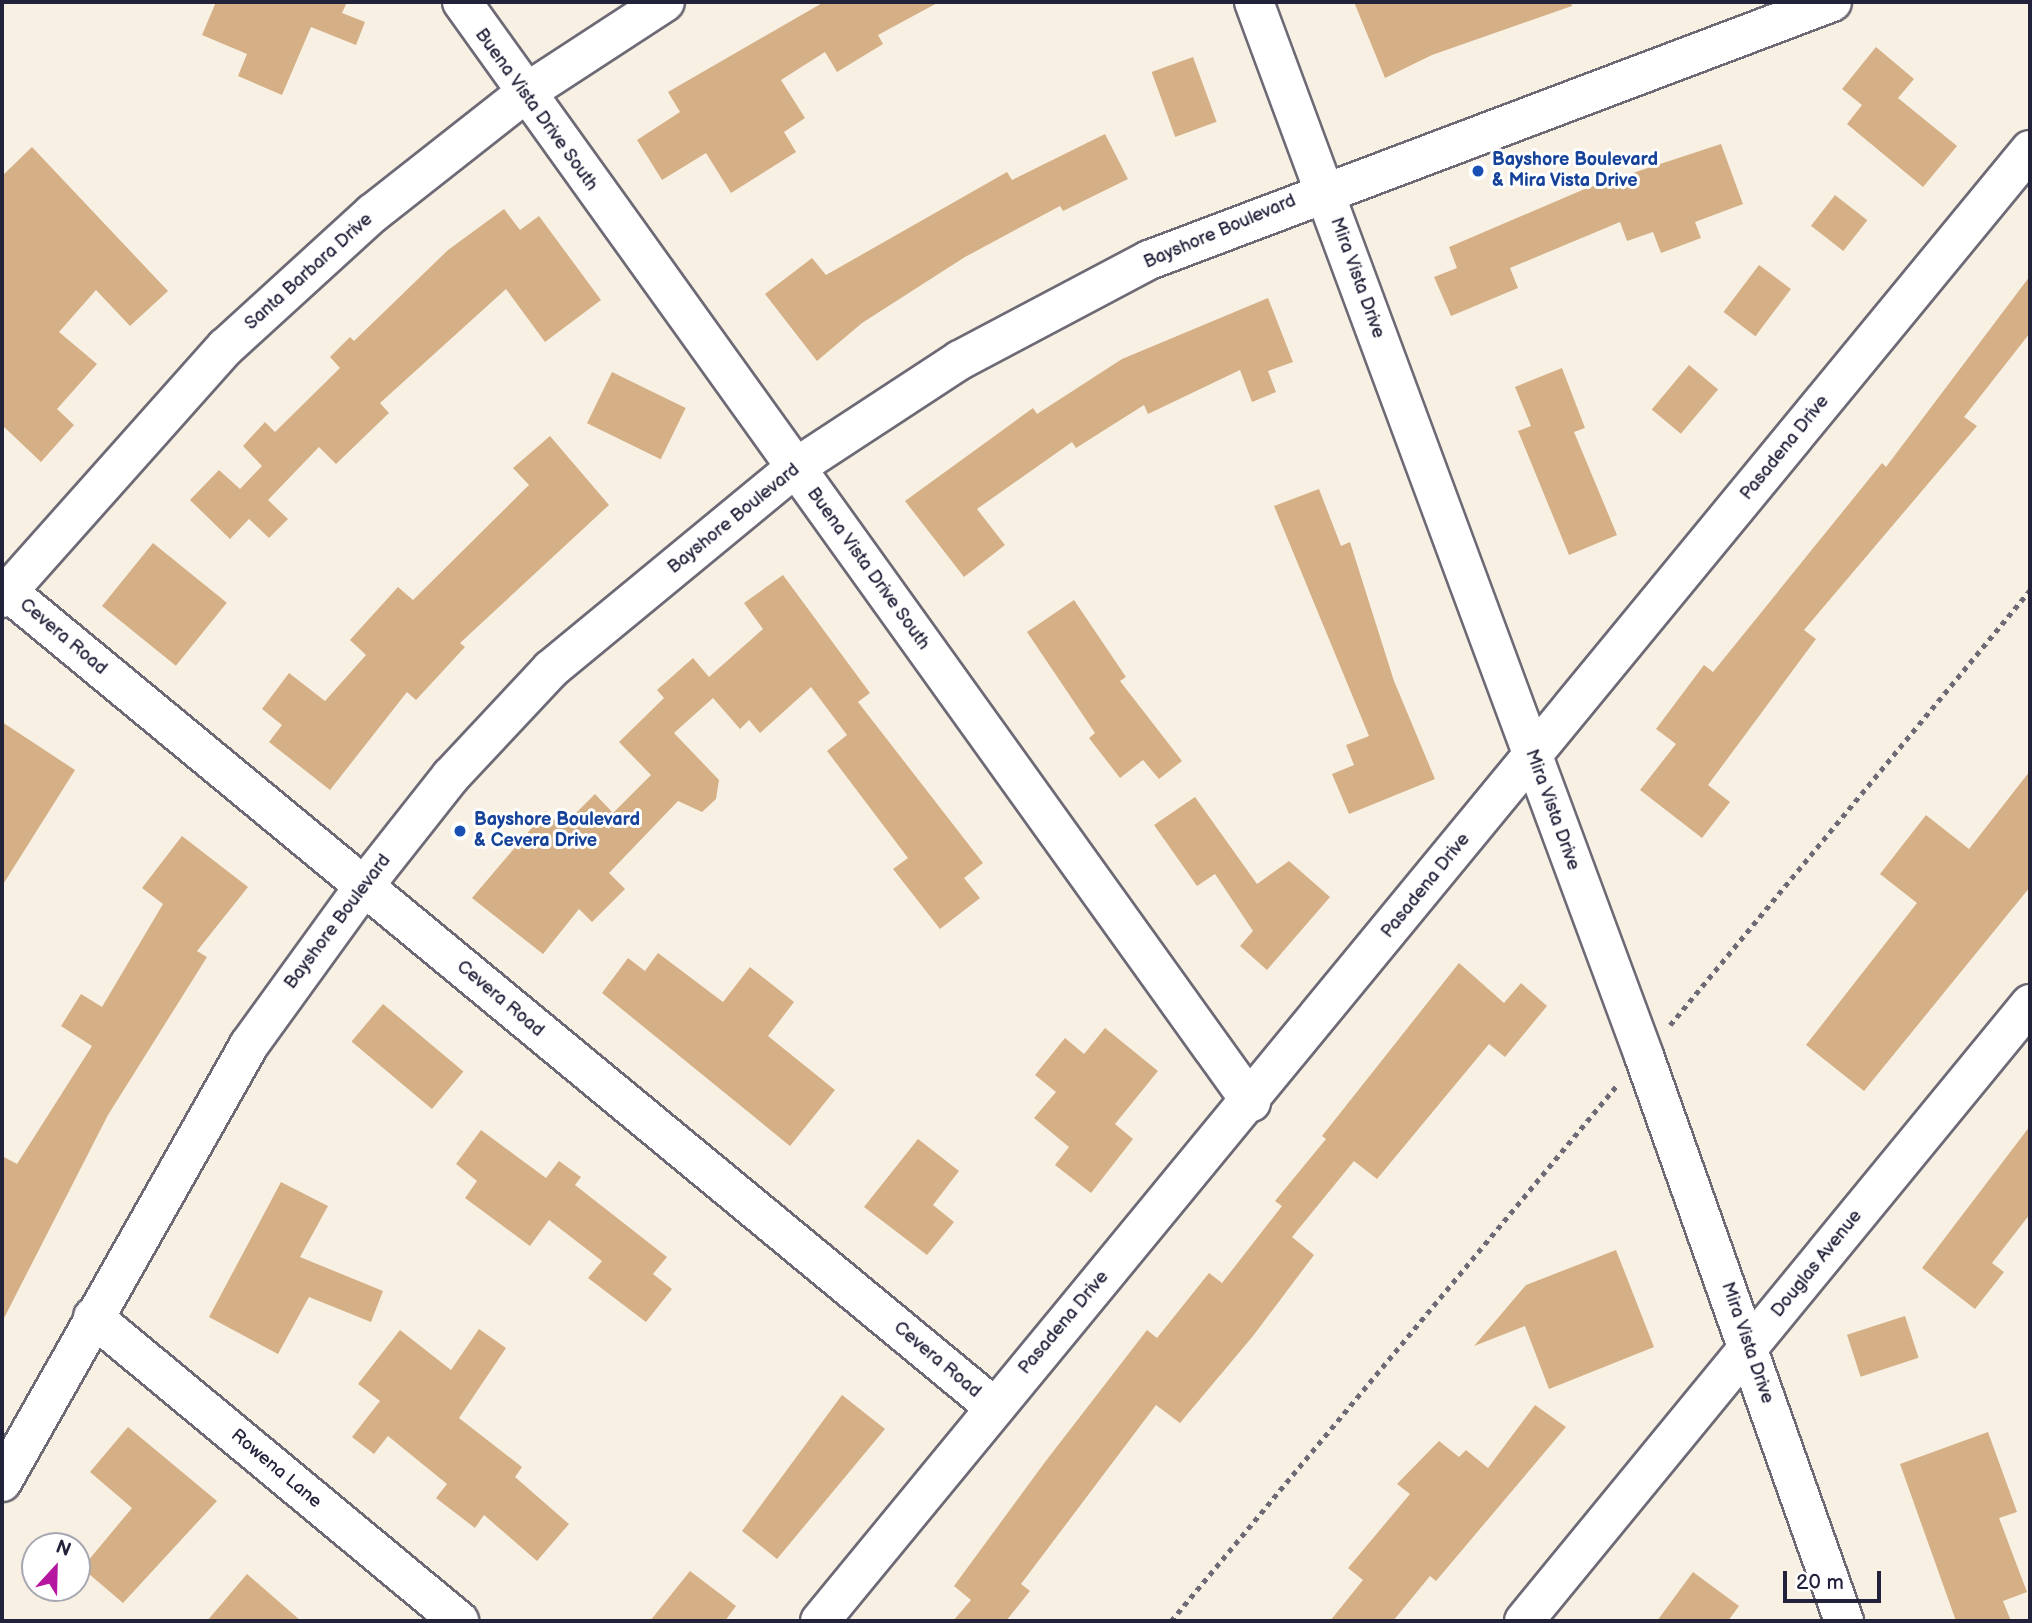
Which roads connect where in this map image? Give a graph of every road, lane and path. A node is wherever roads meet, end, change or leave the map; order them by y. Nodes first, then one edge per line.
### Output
1 (462, 2) edge
2 (665, 2) edge
3 (1254, 2) edge
4 (1832, 2) edge
5 (524, 94) junction
6 (2030, 150) edge
7 (1324, 189) junction
8 (796, 468) junction
9 (2030, 590) edge
10 (4, 594) edge
11 (1532, 756) junction
12 (363, 886) junction
13 (2030, 1004) edge
14 (1644, 1056) junction
15 (1251, 1102) junction
16 (93, 1317) junction
17 (1749, 1348) junction
18 (994, 1407) junction
19 (2, 1482) edge
20 (459, 1621) edge
21 (820, 1621) edge
22 (1171, 1621) edge
23 (1524, 1621) edge
24 (1844, 1621) edge

1 - 5 street, Buena Vista Drive South
2 - 5 street, Santa Barbara Drive
3 - 7 street, Mira Vista Drive
4 - 7 street, Bayshore Boulevard
5 - 8 street, Buena Vista Drive South
5 - 10 street, Santa Barbara Drive
6 - 11 street, Pasadena Drive
7 - 8 street, Bayshore Boulevard
7 - 11 street, Mira Vista Drive
8 - 12 street, Bayshore Boulevard
8 - 15 street, Buena Vista Drive South
9 - 14 path
10 - 12 street, Cevera Road
11 - 14 street, Mira Vista Drive
11 - 15 street, Pasadena Drive
12 - 16 street, Bayshore Boulevard
12 - 18 street, Cevera Road
13 - 17 street, Douglas Avenue
14 - 17 street, Mira Vista Drive
14 - 22 path
15 - 18 street, Pasadena Drive
16 - 19 street, Bayshore Boulevard
16 - 20 street, Rowena Lane
17 - 23 street, Douglas Avenue
17 - 24 street, Mira Vista Drive
18 - 21 street, Pasadena Drive

